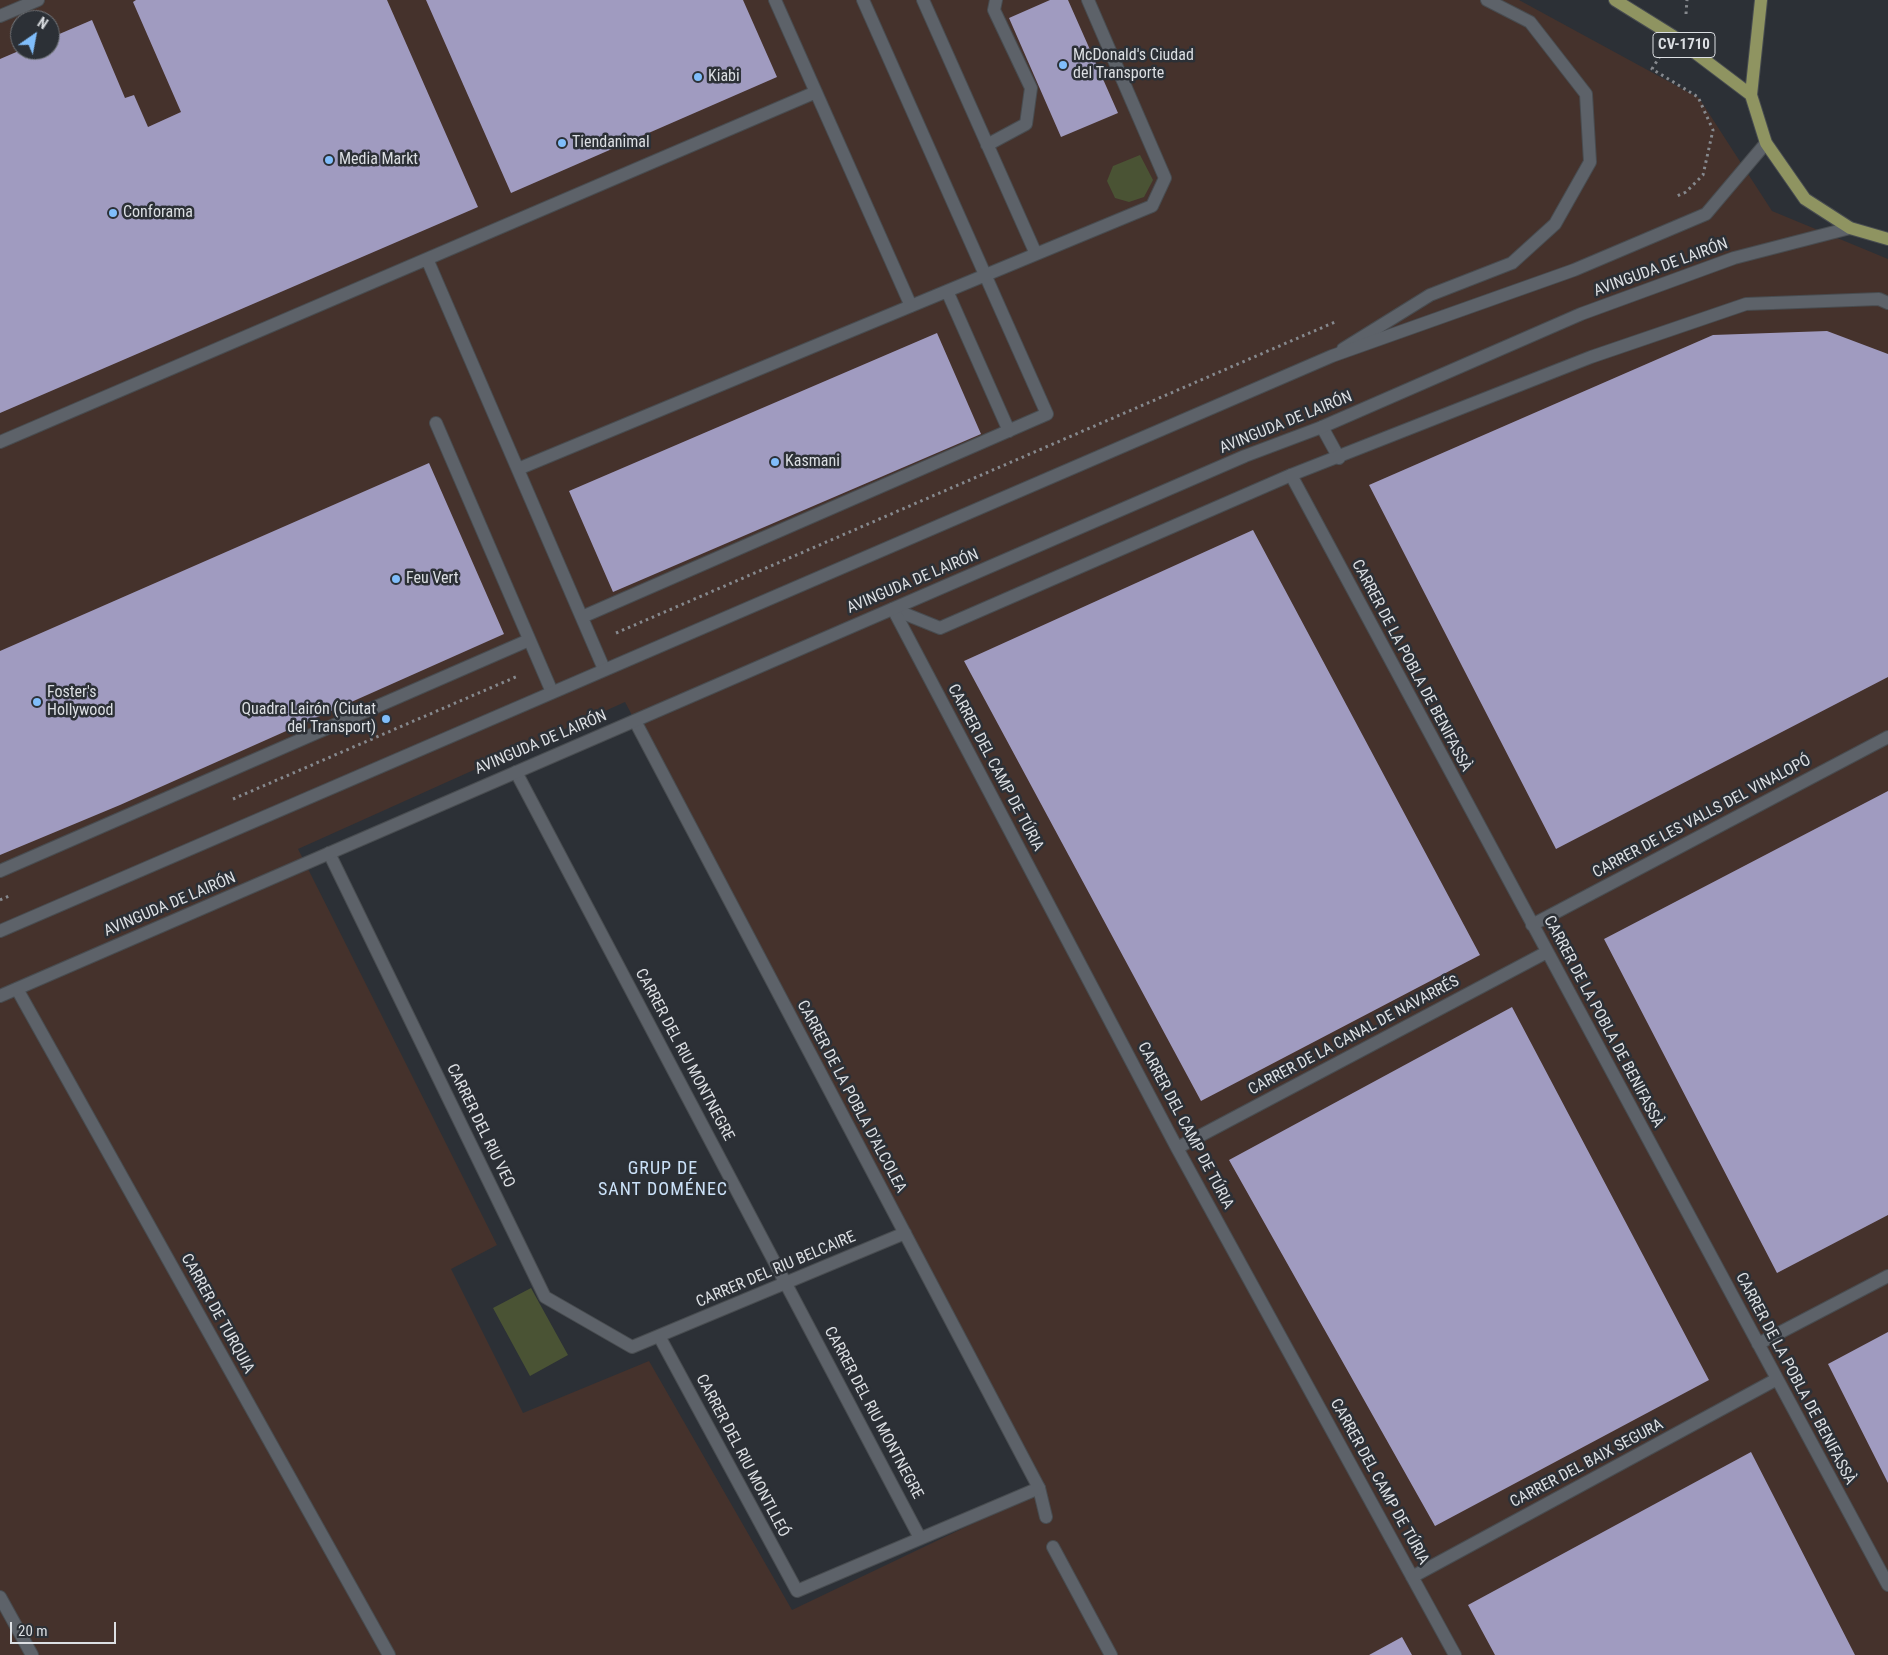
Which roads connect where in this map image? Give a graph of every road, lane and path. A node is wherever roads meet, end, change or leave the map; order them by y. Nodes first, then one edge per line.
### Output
1 (38, 0) edge
2 (776, 0) edge
3 (863, 0) edge
4 (996, 0) edge
5 (1088, 0) edge
6 (1487, 0) edge
7 (1615, 0) edge
8 (1761, 0) edge
9 (926, 1) edge
10 (0, 16) edge
11 (816, 92) junction
12 (1751, 95) junction
13 (1766, 143) junction
14 (987, 145) junction
15 (1850, 228) junction
16 (1888, 240) edge
17 (1036, 254) junction
18 (428, 259) junction
19 (985, 275) junction
20 (947, 291) junction
21 (1883, 301) edge
22 (912, 306) junction
23 (1332, 356) junction
24 (436, 423) dead end
25 (1322, 428) junction
26 (1009, 431) junction
27 (0, 442) edge
28 (1338, 458) junction
29 (518, 469) junction
30 (1291, 475) junction
31 (892, 609) junction
32 (582, 618) junction
33 (529, 640) junction
34 (604, 669) junction
35 (552, 692) junction
36 (635, 720) junction
37 (1888, 736) edge
38 (516, 772) junction
39 (329, 853) junction
40 (0, 871) edge
41 (1532, 925) junction
42 (0, 931) edge
43 (1547, 952) junction
44 (17, 988) junction
45 (0, 996) edge
46 (1177, 1148) junction
47 (905, 1233) junction
48 (1888, 1276) edge
49 (786, 1284) junction
50 (659, 1336) junction
51 (1758, 1344) junction
52 (1777, 1379) junction
53 (1039, 1488) junction
54 (1046, 1518) dead end
55 (920, 1538) junction
56 (1053, 1546) dead end
57 (1412, 1577) junction
58 (1888, 1585) edge
59 (0, 1597) edge
60 (32, 1655) edge
61 (389, 1655) edge
62 (1111, 1655) edge
63 (1455, 1655) edge

1 - 10 street
2 - 11 street
3 - 19 street
4 - 14 street
5 - 17 street
6 - 23 street
7 - 12 main road, CV-1710
8 - 12 main road
9 - 14 street
11 - 18 street
11 - 22 street
12 - 13 main road
13 - 15 main road
13 - 23 street, AVINGUDA DE LAIRÓN
14 - 17 street
15 - 16 main road
15 - 25 street, AVINGUDA DE LAIRÓN
17 - 19 street
18 - 27 street
18 - 29 street
19 - 20 street
19 - 26 street
20 - 22 street
20 - 26 street
21 - 28 street
22 - 29 street
23 - 34 street, AVINGUDA DE LAIRÓN
24 - 33 street
25 - 28 street
25 - 31 street, AVINGUDA DE LAIRÓN
26 - 32 street
28 - 30 street
29 - 32 street
30 - 31 street
30 - 41 street, CARRER DE LA POBLA DE BENIFASSÀ
31 - 36 street, AVINGUDA DE LAIRÓN
31 - 46 street, CARRER DEL CAMP DE TÚRIA
32 - 34 street
33 - 35 street
33 - 40 street
34 - 35 street, AVINGUDA DE LAIRÓN
35 - 42 street, AVINGUDA DE LAIRÓN
36 - 38 street, AVINGUDA DE LAIRÓN
36 - 47 street, CARRER DE LA POBLA D'ALCOLEA
37 - 41 street, CARRER DE LES VALLS DEL VINALOPÓ
38 - 39 street, AVINGUDA DE LAIRÓN
38 - 49 street, CARRER DEL RIU MONTNEGRE
39 - 44 street, AVINGUDA DE LAIRÓN
39 - 50 street, CARRER DEL RIU VEO
41 - 43 street, CARRER DE LA POBLA DE BENIFASSÀ
43 - 46 street, CARRER DE LA CANAL DE NAVARRÉS
43 - 51 street, CARRER DE LA POBLA DE BENIFASSÀ
44 - 45 street, AVINGUDA DE LAIRÓN
44 - 61 street, CARRER DE TURQUIA
46 - 57 street, CARRER DEL CAMP DE TÚRIA
47 - 49 street, CARRER DEL RIU BELCAIRE
47 - 53 street, CARRER DE LA POBLA D'ALCOLEA
48 - 51 street
49 - 50 street, CARRER DEL RIU BELCAIRE
49 - 55 street, CARRER DEL RIU MONTNEGRE
50 - 55 street, CARRER DEL RIU MONTLLEÓ
51 - 52 street, CARRER DE LA POBLA DE BENIFASSÀ
52 - 57 street, CARRER DEL BAIX SEGURA
52 - 58 street, CARRER DE LA POBLA DE BENIFASSÀ
53 - 54 street, CARRER DE LA POBLA D'ALCOLEA
53 - 55 street
56 - 62 street
57 - 63 street, CARRER DEL CAMP DE TÚRIA
59 - 60 street

